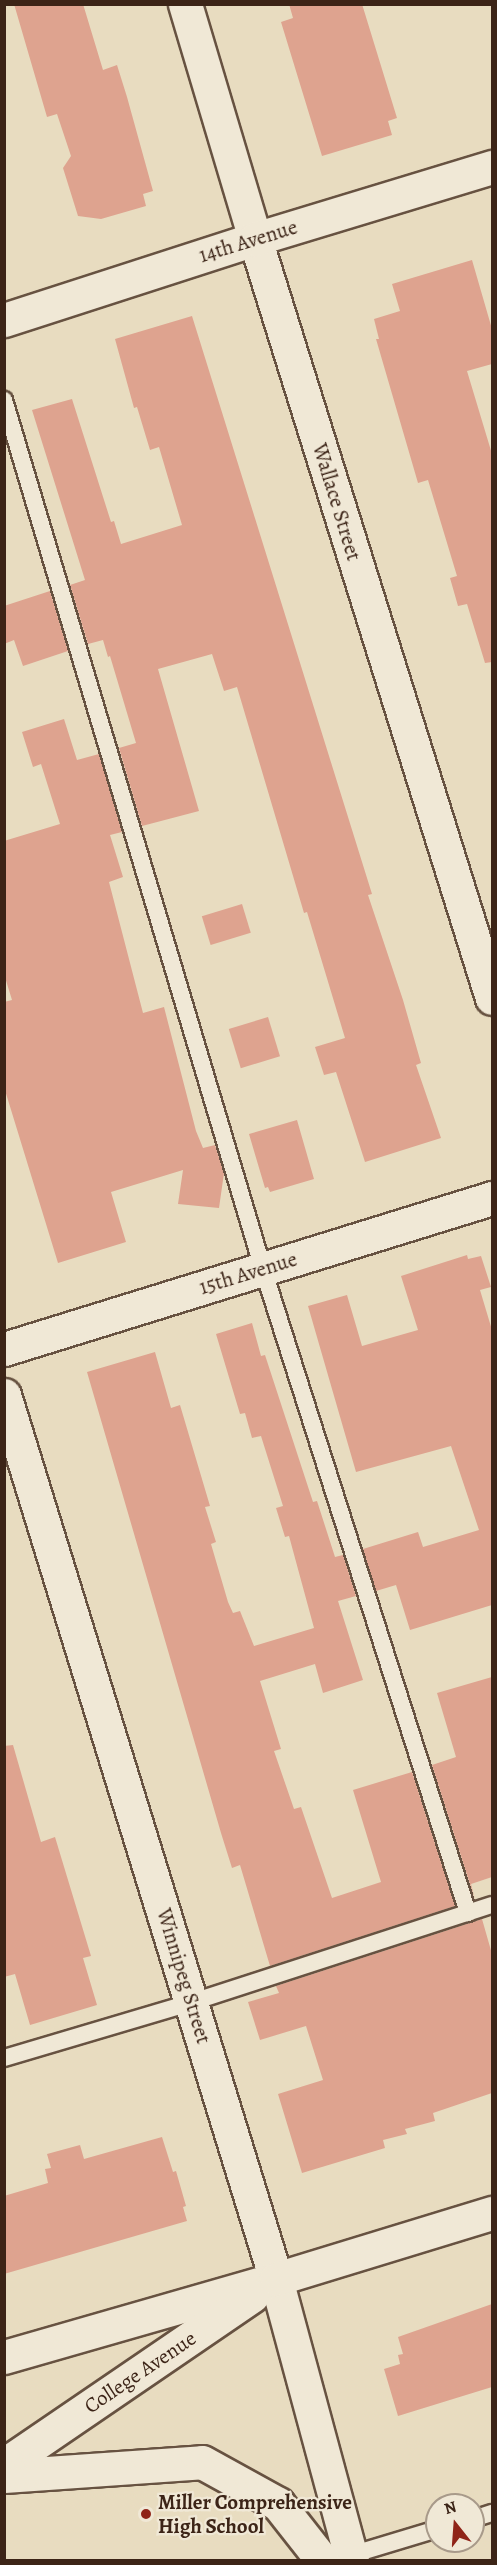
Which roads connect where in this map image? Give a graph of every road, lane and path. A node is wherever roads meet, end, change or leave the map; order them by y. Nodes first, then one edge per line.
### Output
1 (185, 4) edge
2 (492, 167) edge
3 (255, 239) junction
4 (4, 320) edge
5 (4, 400) edge
6 (492, 998) edge
7 (492, 1198) edge
8 (262, 1269) junction
9 (4, 1348) edge
10 (4, 1395) edge
11 (492, 1905) edge
12 (468, 1913) junction
13 (193, 2002) junction
14 (4, 2058) edge
15 (492, 2213) edge
16 (276, 2279) junction
17 (4, 2356) edge
18 (4, 2465) edge
19 (4, 2476) edge
20 (425, 2533) edge
21 (342, 2559) edge

1 - 3 street, Wallace Street
2 - 3 street, 14th Avenue
3 - 4 street, 14th Avenue
3 - 6 street, Wallace Street
5 - 8 lane
7 - 8 street, 15th Avenue
8 - 9 street, 15th Avenue
8 - 12 lane
10 - 13 street, Winnipeg Street
11 - 12 lane
12 - 13 lane
13 - 14 lane
13 - 16 street, Winnipeg Street
15 - 16 street, College Avenue
16 - 17 street, College Avenue
16 - 18 street, College Avenue
16 - 21 street, Winnipeg Street
19 - 21 street
20 - 21 lane

